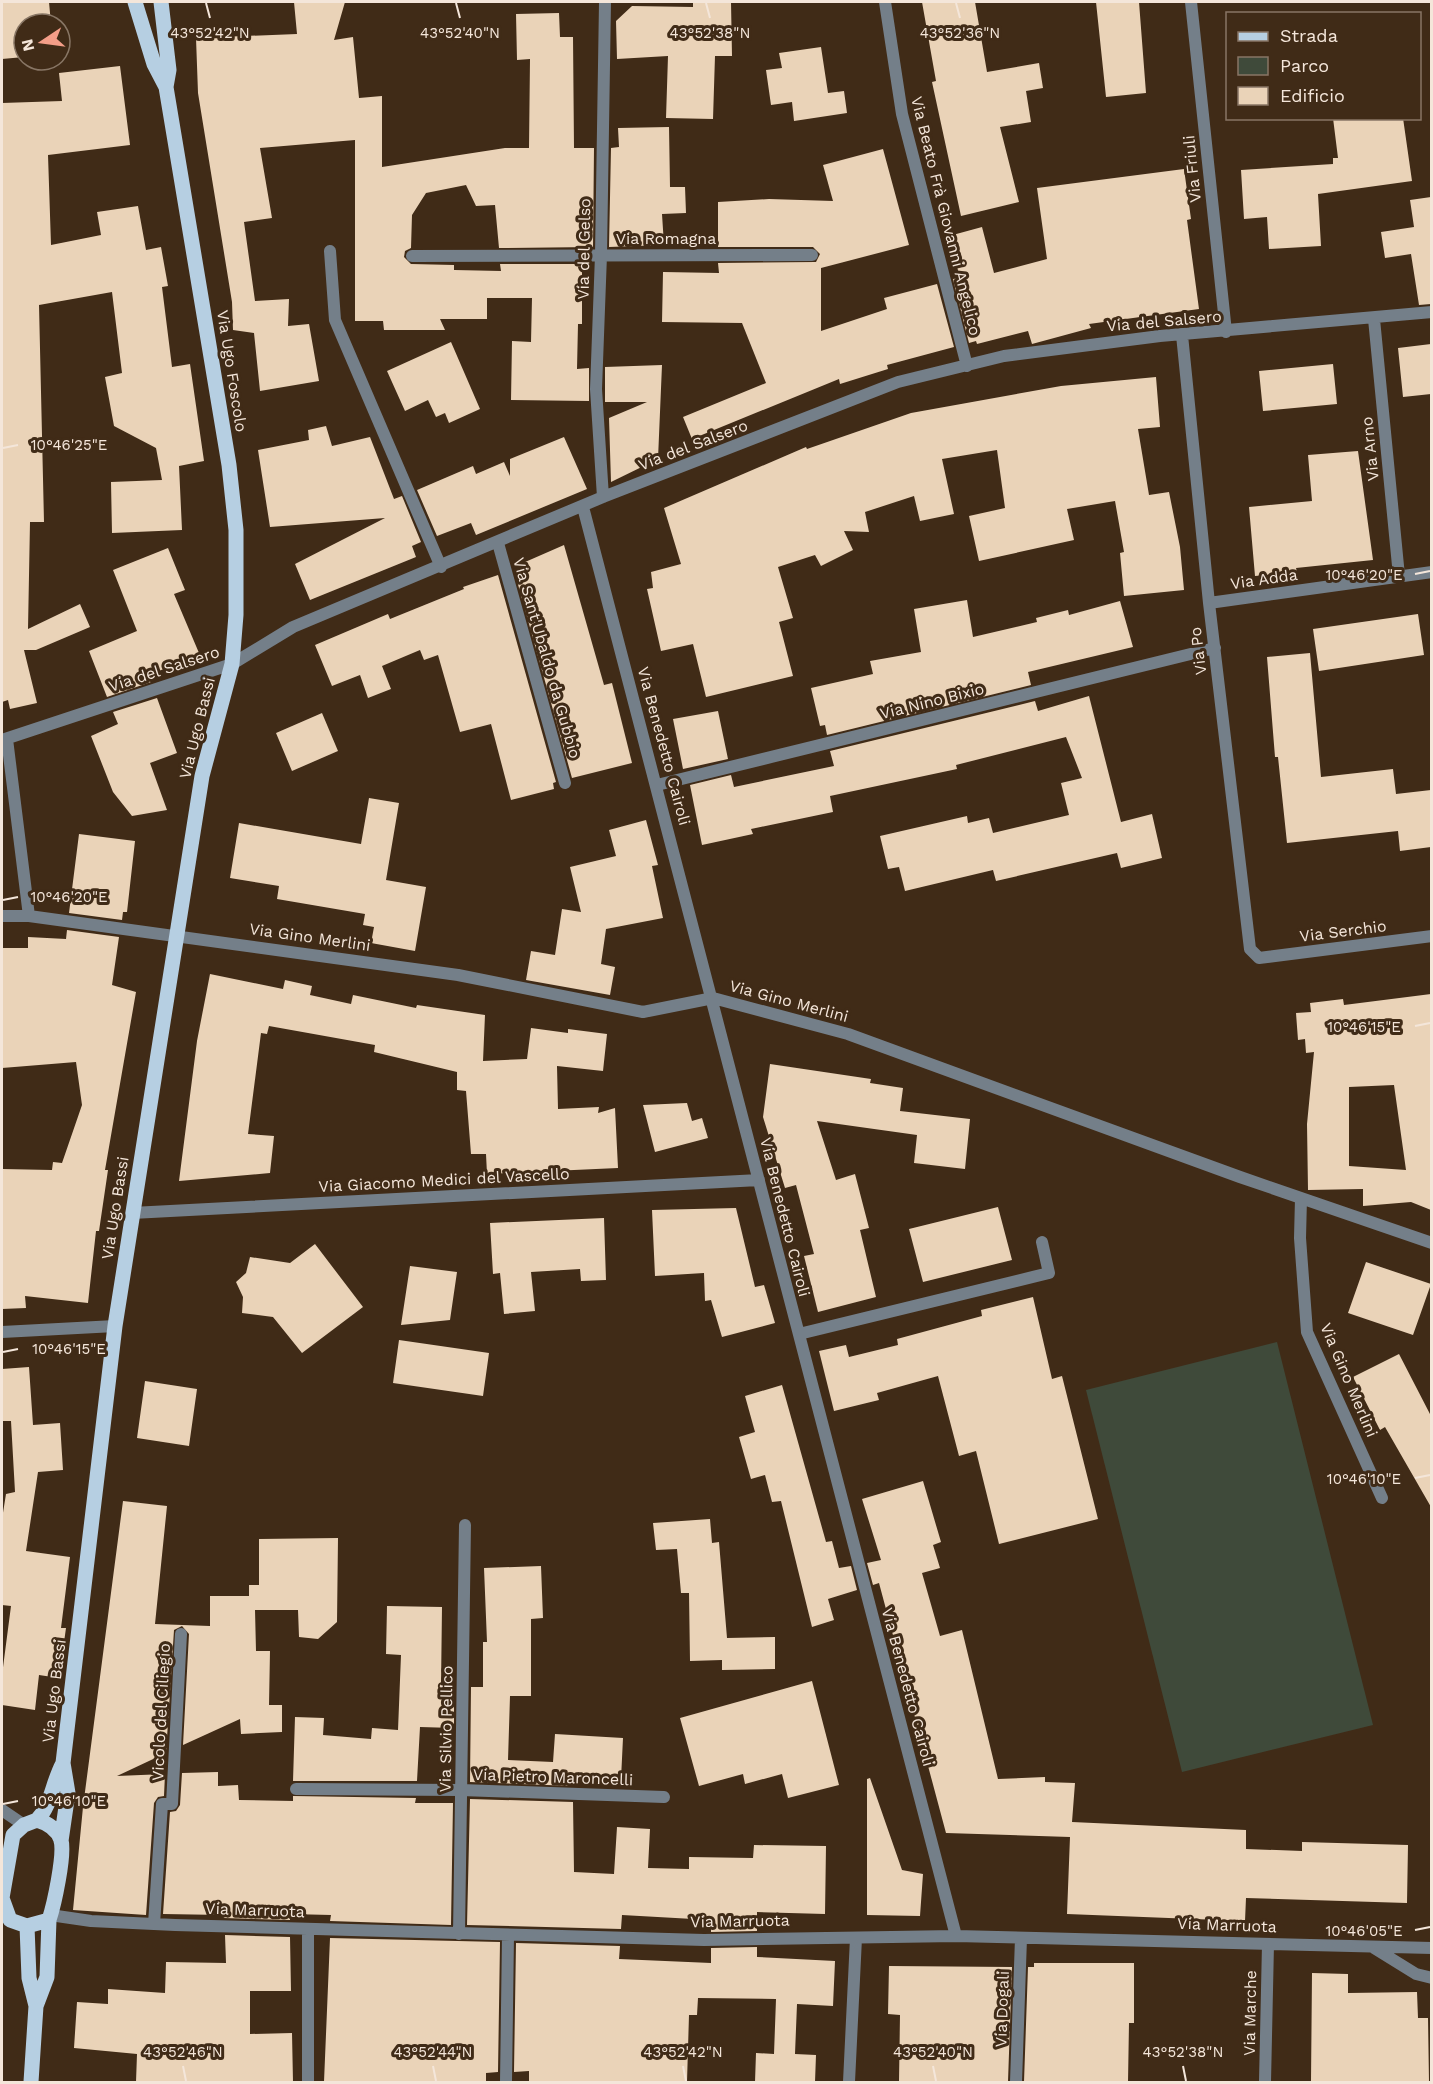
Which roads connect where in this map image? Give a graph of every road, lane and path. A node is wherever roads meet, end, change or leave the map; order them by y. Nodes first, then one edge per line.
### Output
1 (135, 2) edge
2 (161, 2) edge
3 (605, 2) edge
4 (885, 2) edge
5 (1191, 2) edge
6 (166, 87) junction
7 (330, 251) dead end
8 (601, 255) junction
9 (812, 255) dead end
10 (412, 256) dead end
11 (1431, 312) edge
12 (1374, 319) junction
13 (1226, 332) junction
14 (1182, 335) junction
15 (967, 366) junction
16 (603, 497) junction
17 (583, 507) junction
18 (498, 543) junction
19 (441, 567) junction
20 (1431, 573) edge
21 (1399, 576) junction
22 (1209, 603) junction
23 (1215, 648) junction
24 (232, 664) junction
25 (4, 740) edge
26 (565, 783) dead end
27 (657, 785) junction
28 (2, 916) edge
29 (29, 916) junction
30 (176, 935) junction
31 (1431, 936) edge
32 (1259, 958) joint
33 (713, 998) junction
34 (759, 1180) junction
35 (1301, 1198) junction
36 (132, 1213) junction
37 (1042, 1242) dead end
38 (1431, 1243) edge
39 (115, 1326) junction
40 (2, 1332) edge
41 (799, 1334) junction
42 (1382, 1498) dead end
43 (465, 1525) dead end
44 (182, 1634) dead end
45 (63, 1763) junction
46 (296, 1790) dead end
47 (461, 1790) junction
48 (664, 1797) dead end
49 (2, 1810) edge
50 (30, 1822) junction
51 (61, 1841) junction
52 (49, 1917) junction
53 (6, 1920) edge
54 (154, 1924) junction
55 (27, 1926) junction
56 (308, 1930) junction
57 (459, 1934) junction
58 (508, 1935) junction
59 (956, 1936) junction
60 (856, 1938) junction
61 (1021, 1938) junction
62 (1268, 1944) junction
63 (1373, 1947) junction
64 (1431, 1948) edge
65 (1431, 1978) edge
66 (36, 2006) junction
67 (31, 2082) edge
68 (308, 2082) edge
69 (506, 2082) edge
70 (849, 2082) edge
71 (1016, 2082) edge
72 (1265, 2082) edge

1 - 6 main road
2 - 6 main road
3 - 8 street, Via del Gelso
4 - 15 street, Via Beato Frà Giovanni Angelico
5 - 13 street, Via Friuli
6 - 24 main road, Via Ugo Foscolo
7 - 19 street
8 - 9 street, Via Romagna
8 - 10 street, Via Romagna
8 - 16 street, Via del Gelso
11 - 12 street, Via del Salsero
12 - 13 street, Via del Salsero
12 - 21 street, Via Arno
13 - 14 street, Via del Salsero
14 - 15 street, Via del Salsero
14 - 22 street, Via Po
15 - 16 street, Via del Salsero
16 - 17 street, Via del Salsero
17 - 18 street, Via del Salsero
17 - 27 street, Via Benedetto Cairoli
18 - 19 street, Via del Salsero
18 - 26 street, Via Sant'Ubaldo da Gubbio
19 - 24 street, Via del Salsero
20 - 21 street, Via Adda
21 - 22 street, Via Adda
22 - 23 street, Via Po
23 - 27 street, Via Nino Bixio
23 - 32 street, Via Po
24 - 25 street, Via del Salsero
24 - 30 main road, Via Ugo Bassi
25 - 29 street
27 - 33 street, Via Benedetto Cairoli
28 - 29 street, Via Gino Merlini
29 - 30 street, Via Gino Merlini
30 - 33 street, Via Gino Merlini
30 - 36 main road, Via Ugo Bassi
31 - 32 street, Via Serchio
33 - 34 street, Via Benedetto Cairoli
33 - 35 street, Via Gino Merlini
34 - 36 street, Via Giacomo Medici del Vascello
34 - 41 street, Via Benedetto Cairoli
35 - 38 street, Via Gino Merlini
35 - 42 street, Via Gino Merlini
36 - 39 main road, Via Ugo Bassi
37 - 41 street
39 - 40 street
39 - 45 main road, Via Ugo Bassi
41 - 59 street, Via Benedetto Cairoli
43 - 47 street, Via Silvio Pellico
44 - 54 street, Vicolo del Ciliegio
45 - 50 main road, Via Ugo Bassi
45 - 51 main road, Via Ugo Bassi
46 - 47 street, Via Pietro Maroncelli
47 - 48 street, Via Pietro Maroncelli
47 - 57 street, Via Silvio Pellico
49 - 50 street
50 - 51 main road
50 - 53 main road
51 - 52 main road
52 - 54 street, Via Marruota
52 - 55 main road, Via Marruota
52 - 66 main road
53 - 55 main road
54 - 56 street, Via Marruota
55 - 66 main road
56 - 57 street, Via Marruota
56 - 68 street
57 - 58 street, Via Marruota
58 - 60 street, Via Marruota
58 - 69 street
59 - 60 street, Via Marruota
59 - 61 street, Via Marruota
60 - 70 street
61 - 62 street, Via Marruota
61 - 71 street, Via Dogali
62 - 63 street, Via Marruota
62 - 72 street, Via Marche
63 - 64 street, Via Marruota
63 - 65 street
66 - 67 main road

